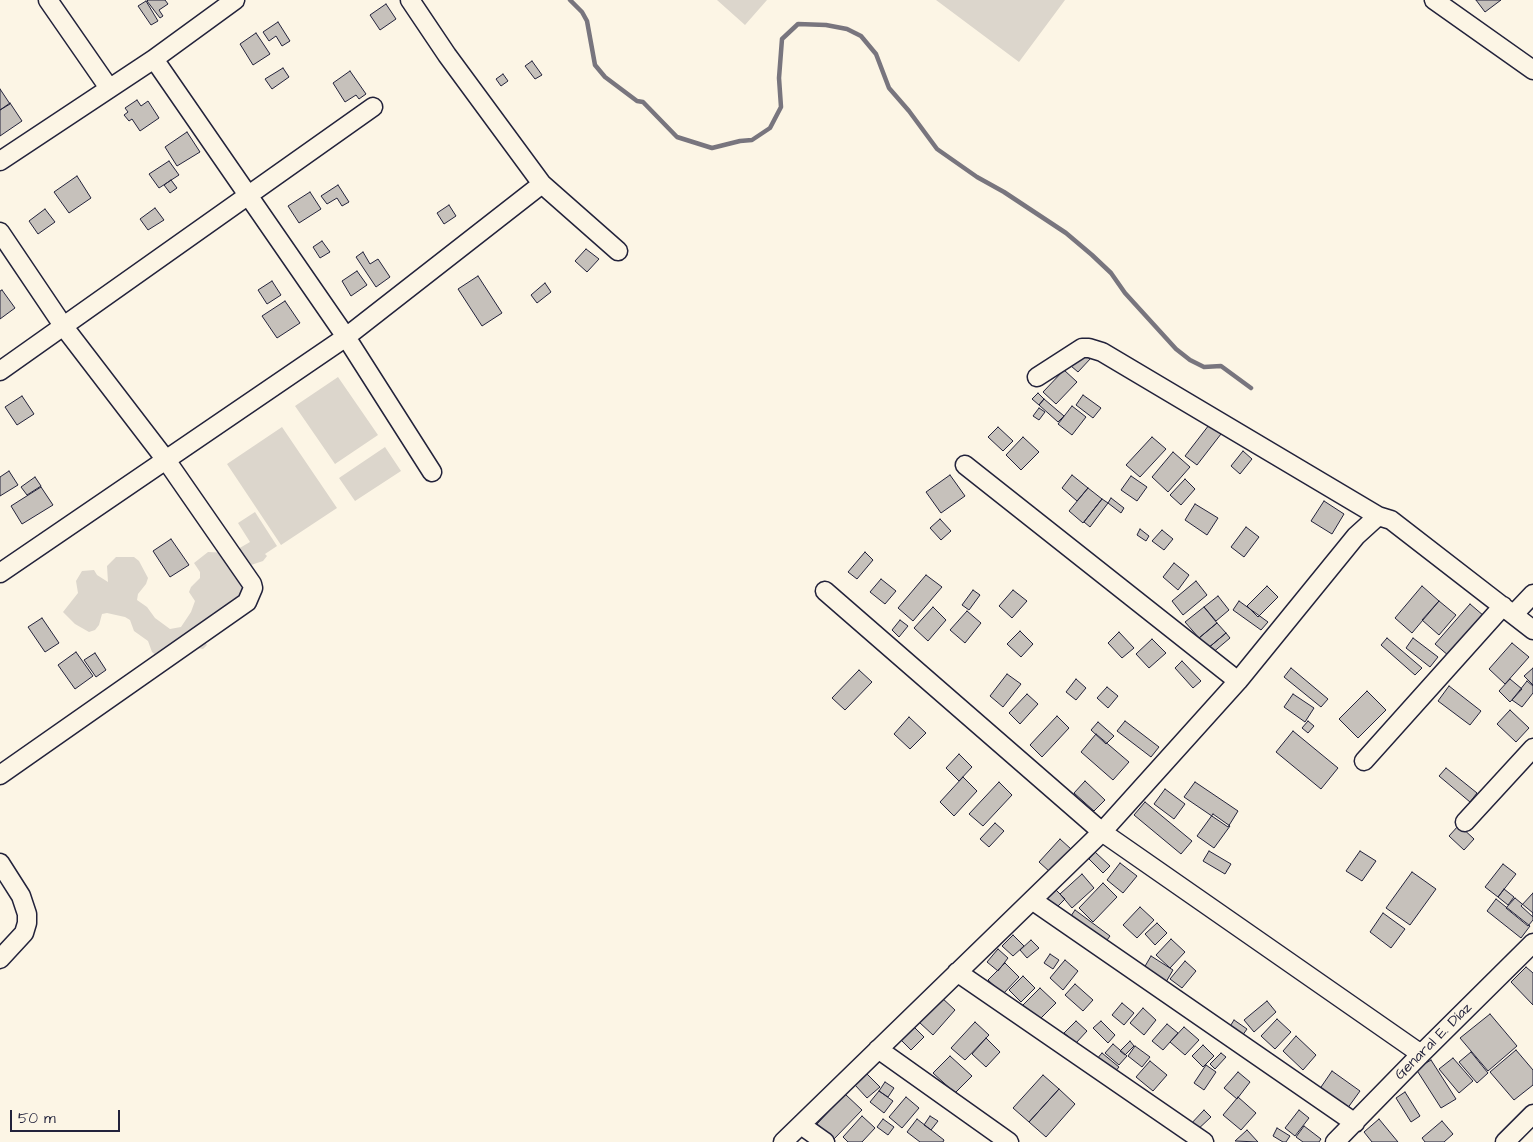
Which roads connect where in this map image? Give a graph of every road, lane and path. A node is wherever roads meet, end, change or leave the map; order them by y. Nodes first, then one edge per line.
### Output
1 (48, 0) edge
2 (235, 0) edge
3 (410, 0) edge
4 (1434, 0) edge
5 (154, 59) junction
6 (1533, 70) edge
7 (109, 88) junction
8 (373, 106) dead end
9 (0, 161) edge
10 (542, 184) junction
11 (248, 195) junction
12 (0, 232) edge
13 (618, 251) dead end
14 (64, 327) junction
15 (346, 337) junction
16 (0, 371) edge
17 (1037, 377) dead end
18 (166, 460) junction
19 (965, 466) dead end
20 (432, 472) dead end
21 (1378, 516) junction
22 (0, 573) edge
23 (825, 591) dead end
24 (1533, 594) edge
25 (1508, 610) junction
26 (1533, 630) edge
27 (1238, 681) junction
28 (1533, 748) edge
29 (1364, 761) dead end
30 (0, 775) edge
31 (1465, 822) dead end
32 (1102, 832) junction
33 (0, 864) edge
34 (1032, 900) junction
35 (1533, 943) edge
36 (0, 959) edge
37 (957, 972) junction
38 (878, 1049) junction
39 (1421, 1054) junction
40 (1533, 1114) edge
41 (1355, 1123) junction
42 (800, 1125) junction
43 (782, 1142) edge
44 (825, 1142) edge
45 (1009, 1142) edge
46 (1204, 1142) edge
47 (1336, 1142) edge
48 (1505, 1142) edge

1 - 7 street
2 - 5 street
3 - 10 street
4 - 6 street
5 - 7 street
5 - 11 street
7 - 9 street
8 - 11 street
10 - 13 street
10 - 15 street
11 - 14 street
11 - 15 street
12 - 14 street
14 - 16 street
14 - 18 street
15 - 18 street
15 - 20 street
17 - 21 street
18 - 22 street
18 - 30 street
19 - 27 street
21 - 25 street
21 - 27 street
23 - 32 street
24 - 25 street
25 - 26 street
25 - 29 street
27 - 32 street
28 - 31 street
32 - 34 street
32 - 39 street
33 - 36 street
34 - 37 street
34 - 41 street
35 - 39 street, Genaral E. Díaz
37 - 38 street
37 - 46 street
38 - 42 street
38 - 45 street
39 - 41 street, Genaral E. Díaz
40 - 48 street
41 - 47 street, Genaral E. Díaz
42 - 43 street
42 - 44 street

